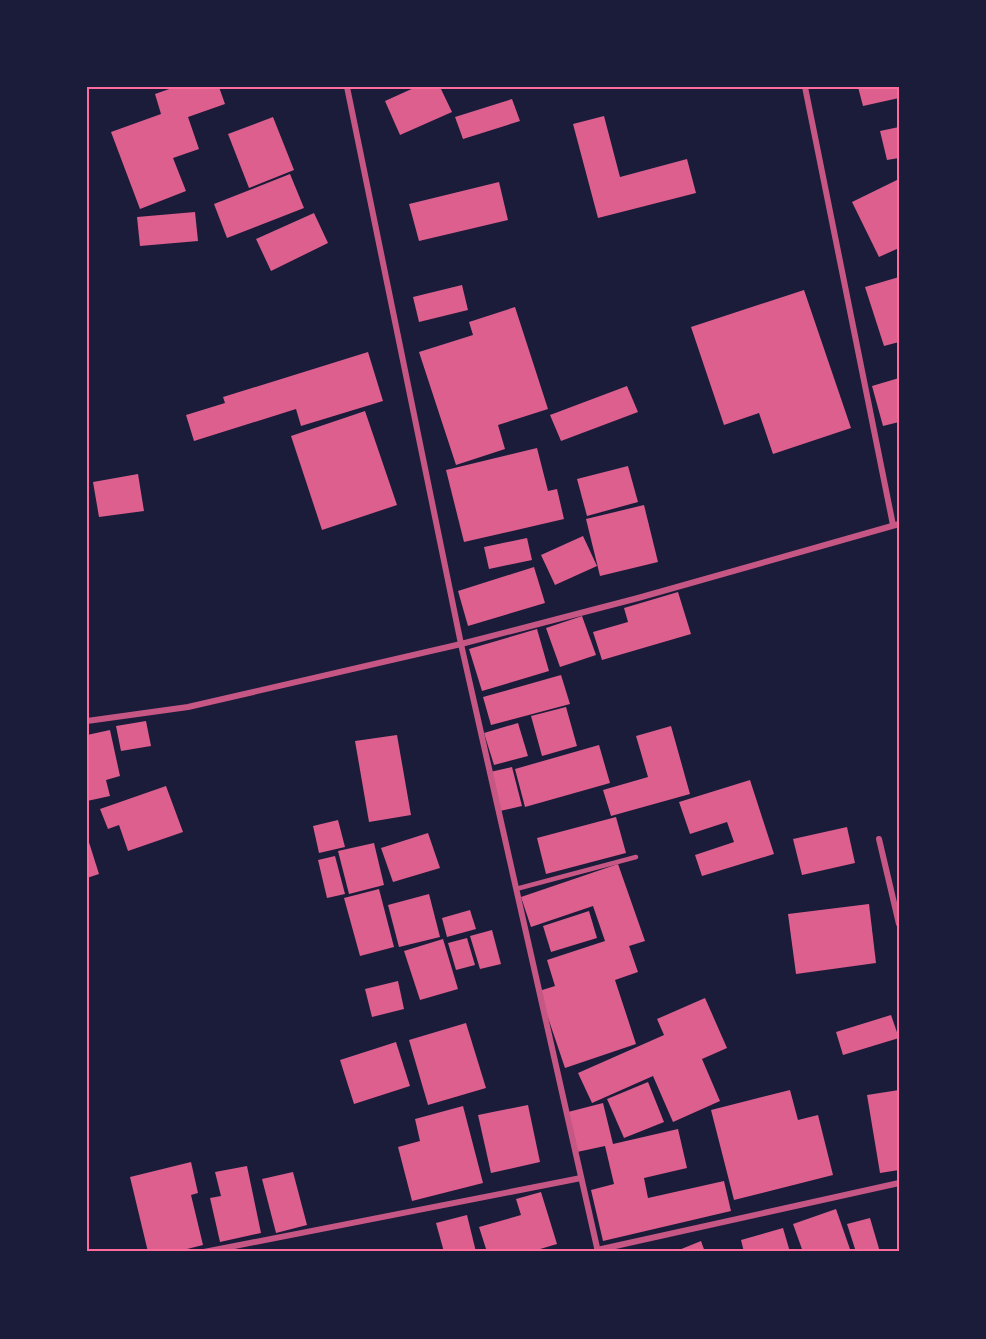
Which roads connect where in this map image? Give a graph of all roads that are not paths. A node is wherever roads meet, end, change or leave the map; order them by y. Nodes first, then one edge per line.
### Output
1 (347, 87) edge
2 (806, 87) edge
3 (896, 524) edge
4 (461, 644) junction
5 (87, 721) edge
6 (879, 839) dead end
7 (636, 857) dead end
8 (516, 889) junction
9 (899, 924) edge
10 (581, 1178) junction
11 (899, 1182) edge
12 (598, 1251) edge
13 (204, 1252) edge

1 - 4 street
2 - 3 street
3 - 4 street
4 - 5 street
4 - 8 street
6 - 9 street
7 - 8 lane
8 - 10 street
10 - 12 street
10 - 13 street
11 - 12 street

